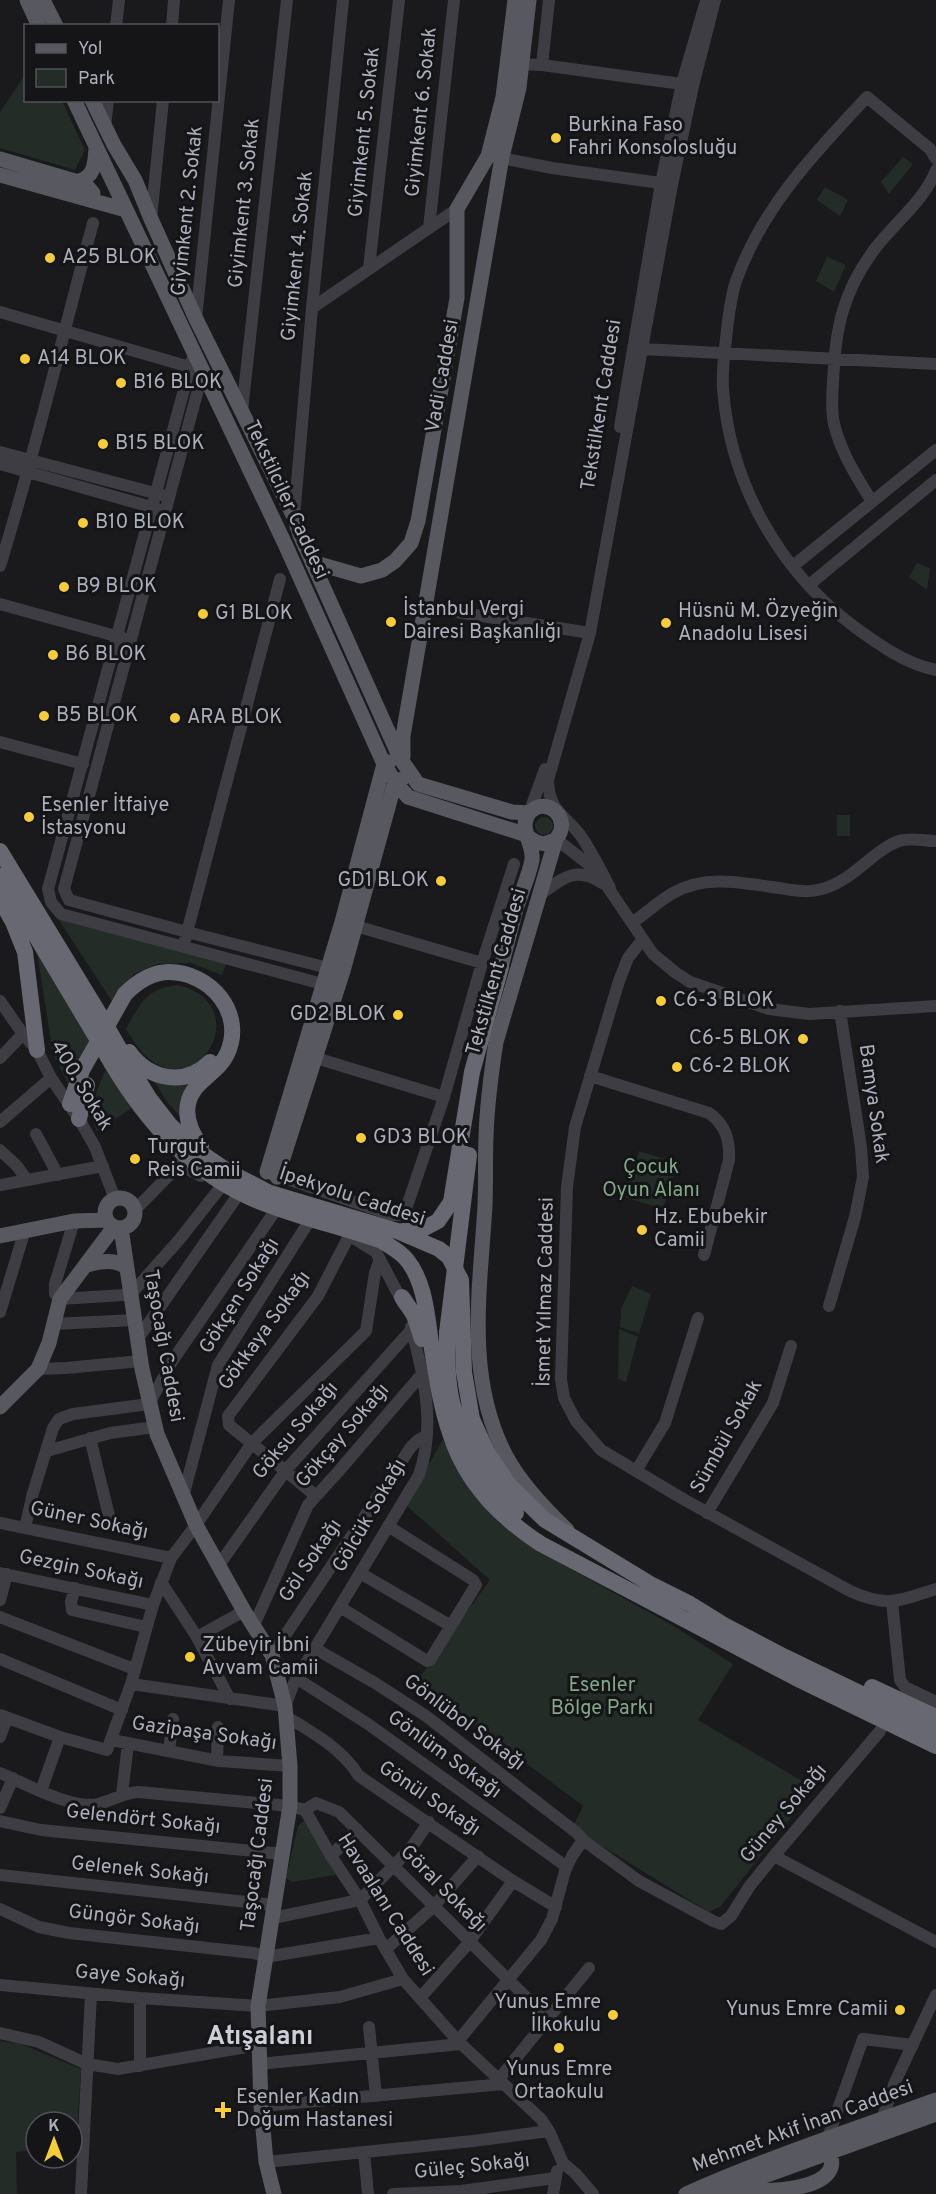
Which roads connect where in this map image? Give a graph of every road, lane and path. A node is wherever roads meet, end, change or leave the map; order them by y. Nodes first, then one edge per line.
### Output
1 (27, 0) edge
2 (43, 0) edge
3 (119, 0) edge
4 (174, 0) edge
5 (229, 0) edge
6 (287, 0) edge
7 (343, 0) edge
8 (399, 0) edge
9 (454, 0) edge
10 (515, 0) edge
11 (529, 0) edge
12 (549, 0) edge
13 (707, 0) edge
14 (715, 0) edge
15 (38, 24) edge
16 (55, 24) edge
17 (116, 24) edge
18 (171, 24) edge
19 (515, 64) junction
20 (542, 65) junction
21 (687, 84) junction
22 (219, 97) edge
23 (75, 102) edge
24 (93, 102) edge
25 (108, 102) edge
26 (164, 102) edge
27 (218, 102) edge
28 (105, 127) junction
29 (114, 145) junction
30 (96, 147) junction
31 (495, 157) junction
32 (0, 159) edge
33 (936, 159) edge
34 (936, 170) edge
35 (0, 176) edge
36 (79, 181) junction
37 (113, 184) junction
38 (667, 184) junction
39 (93, 200) junction
40 (457, 209) junction
41 (126, 210) junction
42 (151, 219) junction
43 (93, 224) dead end
44 (429, 228) junction
45 (369, 268) junction
46 (312, 308) junction
47 (0, 312) edge
48 (196, 319) junction
49 (64, 330) junction
50 (642, 349) junction
51 (725, 354) junction
52 (833, 360) junction
53 (196, 364) junction
54 (936, 364) edge
55 (242, 411) junction
56 (936, 450) edge
57 (0, 452) edge
58 (0, 464) edge
59 (29, 467) junction
60 (936, 480) edge
61 (156, 493) junction
62 (169, 497) junction
63 (872, 502) junction
64 (152, 508) junction
65 (290, 510) junction
66 (165, 511) junction
67 (269, 512) junction
68 (300, 535) junction
69 (285, 544) junction
70 (312, 562) junction
71 (0, 566) edge
72 (793, 566) junction
73 (280, 579) dead end
74 (809, 585) junction
75 (0, 604) edge
76 (425, 607) junction
77 (588, 632) junction
78 (117, 636) junction
79 (131, 640) junction
80 (936, 670) edge
81 (0, 742) edge
82 (401, 759) junction
83 (82, 764) junction
84 (384, 764) junction
85 (411, 774) junction
86 (395, 782) junction
87 (529, 813) junction
88 (558, 814) junction
89 (530, 839) junction
90 (556, 839) junction
91 (936, 841) edge
92 (0, 851) edge
93 (514, 864) dead end
94 (0, 876) edge
95 (610, 888) junction
96 (540, 896) junction
97 (0, 900) edge
98 (632, 923) junction
99 (349, 924) junction
100 (187, 932) junction
101 (643, 939) junction
102 (183, 947) junction
103 (482, 963) junction
104 (501, 967) junction
105 (336, 969) junction
106 (331, 986) junction
107 (0, 1001) edge
108 (936, 1006) edge
109 (840, 1011) junction
110 (23, 1035) junction
111 (38, 1050) junction
112 (310, 1056) junction
113 (0, 1058) edge
114 (121, 1058) junction
115 (590, 1076) junction
116 (51, 1078) junction
117 (444, 1097) junction
118 (70, 1104) junction
119 (79, 1119) junction
120 (0, 1122) edge
121 (36, 1134) dead end
122 (1, 1154) edge
123 (213, 1161) junction
124 (103, 1166) junction
125 (272, 1174) joint
126 (58, 1175) junction
127 (27, 1180) junction
128 (0, 1185) edge
129 (220, 1188) junction
130 (236, 1198) junction
131 (115, 1199) junction
132 (134, 1211) junction
133 (275, 1211) junction
134 (74, 1221) junction
135 (308, 1223) junction
136 (114, 1225) junction
137 (25, 1230) junction
138 (397, 1231) junction
139 (0, 1236) edge
140 (349, 1236) junction
141 (704, 1255) dead end
142 (380, 1259) junction
143 (87, 1265) junction
144 (127, 1268) junction
145 (127, 1295) junction
146 (402, 1297) junction
147 (60, 1299) junction
148 (829, 1306) dead end
149 (0, 1312) edge
150 (698, 1318) dead end
151 (134, 1320) junction
152 (54, 1324) junction
153 (412, 1329) junction
154 (137, 1341) junction
155 (791, 1346) dead end
156 (141, 1361) junction
157 (38, 1369) junction
158 (422, 1374) junction
159 (437, 1383) junction
160 (149, 1404) junction
161 (0, 1407) edge
162 (155, 1427) junction
163 (427, 1435) junction
164 (90, 1438) junction
165 (252, 1443) junction
166 (47, 1451) junction
167 (286, 1470) junction
168 (636, 1471) junction
169 (315, 1495) junction
170 (183, 1497) junction
171 (707, 1513) junction
172 (110, 1516) dead end
173 (0, 1523) edge
174 (196, 1525) junction
175 (388, 1526) junction
176 (26, 1528) junction
177 (586, 1545) junction
178 (563, 1556) junction
179 (171, 1558) junction
180 (219, 1565) junction
181 (3, 1573) edge
182 (360, 1573) junction
183 (162, 1581) junction
184 (75, 1588) junction
185 (936, 1589) edge
186 (0, 1600) edge
187 (892, 1602) junction
188 (690, 1604) junction
189 (153, 1605) junction
190 (340, 1607) junction
191 (244, 1611) junction
192 (669, 1612) junction
193 (0, 1617) edge
194 (254, 1625) junction
195 (451, 1626) junction
196 (146, 1628) junction
197 (197, 1637) junction
198 (314, 1648) junction
199 (272, 1655) junction
200 (0, 1659) edge
201 (134, 1669) junction
202 (296, 1678) junction
203 (131, 1684) junction
204 (230, 1699) junction
205 (936, 1702) edge
206 (122, 1710) junction
207 (286, 1712) junction
208 (4, 1717) edge
209 (936, 1718) edge
210 (173, 1719) dead end
211 (218, 1727) dead end
212 (880, 1731) junction
213 (936, 1731) edge
214 (0, 1737) edge
215 (60, 1737) junction
216 (112, 1740) junction
217 (128, 1744) junction
218 (936, 1746) edge
219 (169, 1751) junction
220 (936, 1757) edge
221 (217, 1760) junction
222 (290, 1766) junction
223 (0, 1773) edge
224 (13, 1778) junction
225 (41, 1791) junction
226 (122, 1794) junction
227 (0, 1808) edge
228 (297, 1808) junction
229 (0, 1821) edge
230 (429, 1822) junction
231 (357, 1829) junction
232 (583, 1840) junction
233 (283, 1854) junction
234 (331, 1856) junction
235 (477, 1856) junction
236 (774, 1856) junction
237 (394, 1866) junction
238 (567, 1867) junction
239 (0, 1875) edge
240 (513, 1881) junction
241 (360, 1900) junction
242 (433, 1907) junction
243 (556, 1907) junction
244 (0, 1909) edge
245 (274, 1911) junction
246 (721, 1923) joint
247 (379, 1938) junction
248 (469, 1942) junction
249 (936, 1942) edge
250 (386, 1949) junction
251 (266, 1957) junction
252 (589, 1968) dead end
253 (403, 1979) junction
254 (508, 1982) junction
255 (0, 1985) edge
256 (91, 1994) junction
257 (936, 1995) edge
258 (140, 1998) junction
259 (420, 1998) junction
260 (258, 2006) junction
261 (548, 2019) junction
262 (369, 2027) dead end
263 (0, 2032) edge
264 (460, 2042) junction
265 (258, 2045) junction
266 (913, 2045) junction
267 (372, 2053) junction
268 (87, 2064) junction
269 (259, 2064) junction
270 (140, 2066) junction
271 (501, 2081) junction
272 (376, 2096) junction
273 (936, 2100) edge
274 (261, 2106) junction
275 (936, 2114) edge
276 (882, 2119) junction
277 (549, 2132) junction
278 (826, 2143) junction
279 (364, 2152) junction
280 (266, 2162) junction
281 (563, 2163) junction
282 (555, 2178) junction
283 (719, 2192) edge
284 (460, 2193) edge
285 (81, 2194) edge
286 (274, 2194) edge
287 (368, 2194) edge
288 (393, 2194) edge
289 (552, 2194) edge
290 (593, 2194) edge
291 (686, 2194) edge

1 - 15 main road
2 - 16 main road
3 - 17 street
4 - 18 street
5 - 22 street, Giyimkent 2. Sokak
6 - 55 street, Giyimkent 3. Sokak
7 - 46 street, Giyimkent 4. Sokak
8 - 45 street, Giyimkent 5. Sokak
9 - 44 street, Giyimkent 6. Sokak
10 - 19 main road, Vadi Caddesi
11 - 19 main road, Vadi Caddesi
12 - 20 street
13 - 21 street, Tekstilkent Caddesi
14 - 21 street, Tekstilkent Caddesi
19 - 20 street
19 - 31 main road, Vadi Caddesi
20 - 21 street
21 - 38 street, Tekstilkent Caddesi
23 - 30 main road, Tekstilciler Caddesi
24 - 28 main road, Tekstilciler Caddesi
25 - 28 street
26 - 42 street
27 - 48 street, Giyimkent 2. Sokak
28 - 29 main road, Tekstilciler Caddesi
29 - 37 main road
29 - 42 main road, Tekstilciler Caddesi
30 - 36 main road
30 - 37 main road, Tekstilciler Caddesi
31 - 38 street
31 - 40 main road, Vadi Caddesi
31 - 76 main road, Vadi Caddesi
32 - 36 main road
33 - 51 street
34 - 52 street
35 - 39 main road
36 - 39 main road
37 - 39 main road
37 - 41 main road, Tekstilciler Caddesi
38 - 50 street, Tekstilkent Caddesi
38 - 77 street, Tekstilkent Caddesi
39 - 41 main road
40 - 44 street
40 - 70 main road, Vadi Caddesi
41 - 53 main road, Tekstilciler Caddesi
42 - 48 main road, Tekstilciler Caddesi
43 - 49 street
44 - 45 street
45 - 46 street
46 - 65 street, Giyimkent 4. Sokak
47 - 49 street
48 - 55 main road, Tekstilciler Caddesi
49 - 53 street
49 - 59 street
50 - 51 street
50 - 77 street, Tekstilkent Caddesi
51 - 52 street
51 - 72 street
52 - 54 street
52 - 63 street
53 - 61 street
53 - 62 street
53 - 67 main road, Tekstilciler Caddesi
55 - 65 main road, Tekstilciler Caddesi
56 - 63 street
57 - 59 street
58 - 59 street
59 - 61 street
59 - 64 street
59 - 71 street
60 - 74 street
61 - 62 street
61 - 64 street
62 - 66 street
63 - 72 street
64 - 66 street
64 - 78 street
65 - 67 street
65 - 68 main road, Tekstilciler Caddesi
66 - 79 street
67 - 69 main road, Tekstilciler Caddesi
68 - 69 street
68 - 70 main road, Tekstilciler Caddesi
69 - 84 main road, Tekstilciler Caddesi
70 - 82 main road, Tekstilciler Caddesi
72 - 74 street
73 - 100 street
74 - 80 street
75 - 78 street
76 - 77 street
76 - 82 main road, Vadi Caddesi
77 - 87 street, Tekstilkent Caddesi
77 - 88 street, Tekstilkent Caddesi
78 - 79 street
78 - 83 street
79 - 100 street
81 - 83 street
82 - 84 main road
82 - 85 main road, Tekstilciler Caddesi
83 - 102 street
84 - 86 main road, Tekstilciler Caddesi
84 - 99 main road
85 - 86 main road
85 - 87 main road, Tekstilciler Caddesi
86 - 89 main road, Tekstilciler Caddesi
86 - 99 main road
87 - 88 main road
87 - 89 main road, Tekstilkent Caddesi
88 - 90 main road, Tekstilkent Caddesi
88 - 95 street
89 - 90 main road
89 - 104 main road, Tekstilkent Caddesi
90 - 95 street
90 - 96 main road, Tekstilkent Caddesi
91 - 98 street
92 - 114 highway
93 - 103 street
94 - 114 highway, bridge
95 - 96 street
95 - 98 street
96 - 177 main road, Tekstilkent Caddesi
97 - 111 highway
98 - 101 street
99 - 103 street
99 - 105 main road
100 - 102 street
100 - 105 street
101 - 109 street
101 - 115 street, İsmet Yılmaz Caddesi
102 - 106 street
103 - 117 street
104 - 138 highway
104 - 178 highway, bridge
105 - 106 main road
106 - 112 main road
107 - 110 street, 400. Sokak
108 - 109 street
109 - 148 street, Bamya Sokak
110 - 111 street, 400. Sokak
110 - 113 street
111 - 116 street, 400. Sokak
112 - 117 street
112 - 125 main road
114 - 119 highway
114 - 123 highway, İpekyolu Caddesi
114 - 159 highway, İpekyolu Caddesi
115 - 141 street
115 - 168 street, İsmet Yılmaz Caddesi
116 - 118 street, 400. Sokak
116 - 120 street
117 - 125 street
118 - 119 street, 400. Sokak
118 - 123 highway
119 - 124 street, 400. Sokak
121 - 126 street
122 - 127 street
123 - 138 highway, İpekyolu Caddesi
124 - 126 street
124 - 131 street, 400. Sokak
126 - 127 street
127 - 128 street
129 - 130 street
129 - 132 street
129 - 145 street
130 - 133 street
130 - 154 street
131 - 132 main road
131 - 136 main road
132 - 136 main road
133 - 135 street
133 - 160 street
134 - 136 main road
134 - 137 main road
134 - 147 street
135 - 140 street
135 - 170 street, Gökçen Sokağı
136 - 143 main road
136 - 144 main road, Taşocağı Caddesi
137 - 139 main road
137 - 149 street
138 - 177 highway, İpekyolu Caddesi
140 - 142 street
140 - 165 street, Gökkaya Sokağı
142 - 146 street, Gölcük Sokağı
142 - 165 street
143 - 144 main road
143 - 147 main road
144 - 145 main road, Taşocağı Caddesi
145 - 147 street
145 - 151 main road, Taşocağı Caddesi
146 - 153 street, Gölcük Sokağı
146 - 159 highway
147 - 152 main road
150 - 168 street
151 - 152 street
151 - 154 main road, Taşocağı Caddesi
152 - 157 main road
153 - 158 street, Gölcük Sokağı
153 - 167 street, Göksu Sokağı
154 - 156 main road, Taşocağı Caddesi
155 - 171 street, Sümbül Sokak
156 - 157 street
156 - 160 main road, Taşocağı Caddesi
157 - 161 main road
158 - 163 street, Gölcük Sokağı
158 - 169 street, Gökçay Sokağı
159 - 178 highway, İpekyolu Caddesi
160 - 162 main road, Taşocağı Caddesi
160 - 166 street
162 - 164 street
162 - 170 main road, Taşocağı Caddesi
163 - 175 street, Gölcük Sokağı
163 - 199 street, Göl Sokağı
164 - 166 street
164 - 172 street
165 - 167 street
165 - 174 street
166 - 176 street
167 - 169 street
167 - 180 street, Göksu Sokağı
168 - 171 street, İsmet Yılmaz Caddesi
169 - 194 street, Gökçay Sokağı
170 - 174 main road, Taşocağı Caddesi
171 - 187 street, İsmet Yılmaz Caddesi
173 - 176 street, Güner Sokağı
174 - 179 street
174 - 180 main road, Taşocağı Caddesi
175 - 182 street, Gölcük Sokağı
175 - 195 street
176 - 179 street, Güner Sokağı
177 - 188 highway, İpekyolu Caddesi
178 - 192 highway, İpekyolu Caddesi
179 - 183 street
180 - 191 main road, Taşocağı Caddesi
181 - 184 street, Gezgin Sokağı
181 - 186 street
182 - 190 street, Gölcük Sokağı
182 - 195 street
183 - 189 street
183 - 197 street
184 - 189 street, Gezgin Sokağı
184 - 196 street
185 - 187 street, İsmet Yılmaz Caddesi
187 - 205 street
188 - 209 highway
188 - 213 highway
189 - 196 street
190 - 195 street
190 - 198 street, Gölcük Sokağı
191 - 194 main road, Taşocağı Caddesi
191 - 197 street
192 - 212 highway
192 - 218 highway
193 - 201 street
194 - 199 main road, Taşocağı Caddesi
196 - 201 street
197 - 204 street
198 - 202 street, Gölcük Sokağı
198 - 232 street, Gönlübol Sokağı
199 - 207 main road, Taşocağı Caddesi
200 - 206 street
201 - 203 street
202 - 207 street, Gölcük Sokağı
202 - 238 street, Gönlüm Sokağı
203 - 204 street
203 - 206 street
204 - 207 street
206 - 216 street
207 - 222 main road, Taşocağı Caddesi
207 - 230 street, Gönül Sokağı
208 - 214 street
208 - 215 street
210 - 219 street
211 - 221 street
212 - 220 highway
212 - 236 street, Güney Sokağı
215 - 216 street
215 - 225 street
216 - 217 street, Gazipaşa Sokağı
217 - 219 street, Gazipaşa Sokağı
217 - 226 street
219 - 221 street, Gazipaşa Sokağı
221 - 222 street, Gazipaşa Sokağı
222 - 228 main road, Taşocağı Caddesi
223 - 224 street
224 - 225 street
224 - 227 street
225 - 226 street
226 - 228 street
228 - 231 street, Göral Sokağı
228 - 233 main road, Taşocağı Caddesi
228 - 234 street, Havaalanı Caddesi
229 - 233 street, Gelendört Sokağı
230 - 235 street, Gönül Sokağı
230 - 237 street
231 - 234 street
231 - 237 street, Göral Sokağı
232 - 238 street
232 - 246 street, Gönlübol Sokağı
233 - 245 main road, Taşocağı Caddesi
234 - 241 street, Havaalanı Caddesi
235 - 240 street, Gönül Sokağı
235 - 242 street
236 - 246 street, Güney Sokağı
236 - 249 street
237 - 241 street
237 - 242 street, Göral Sokağı
238 - 243 street
239 - 245 street, Gelenek Sokağı
240 - 243 street, Gönül Sokağı
240 - 248 street
241 - 245 street, Gelenek Sokağı
241 - 247 street, Havaalanı Caddesi
242 - 248 street, Göral Sokağı
242 - 250 street
243 - 254 street
244 - 251 street, Güngör Sokağı
245 - 251 main road, Taşocağı Caddesi
247 - 250 street, Havaalanı Caddesi
247 - 251 street
248 - 254 street, Göral Sokağı
248 - 259 street
250 - 253 street, Havaalanı Caddesi
251 - 260 main road, Taşocağı Caddesi
252 - 261 street
253 - 259 street, Havaalanı Caddesi
253 - 260 street, Gaye Sokağı
254 - 261 street, Göral Sokağı
254 - 264 street
255 - 256 street, Gaye Sokağı
256 - 258 street, Gaye Sokağı
256 - 268 street
257 - 266 street
258 - 260 street, Gaye Sokağı
258 - 270 street
259 - 264 street, Havaalanı Caddesi
260 - 265 main road, Taşocağı Caddesi
261 - 271 street
262 - 267 street
263 - 268 street
264 - 267 street
264 - 271 street, Havaalanı Caddesi
265 - 269 main road, Taşocağı Caddesi
265 - 270 street
266 - 276 street
266 - 278 street
267 - 269 street
267 - 272 street
268 - 270 street
268 - 285 street
269 - 274 main road, Taşocağı Caddesi
271 - 272 street
271 - 277 street, Havaalanı Caddesi
272 - 274 street
273 - 276 main road, Mehmet Akif İnan Caddesi
274 - 280 main road, Taşocağı Caddesi
275 - 278 main road, Mehmet Akif İnan Caddesi
276 - 278 main road, Mehmet Akif İnan Caddesi
277 - 279 street
277 - 281 street, Havaalanı Caddesi
278 - 283 main road, Mehmet Akif İnan Caddesi
278 - 283 main road
278 - 291 main road, Mehmet Akif İnan Caddesi
279 - 280 street
279 - 287 street
280 - 286 main road, Taşocağı Caddesi
281 - 282 street
281 - 290 street
282 - 284 street, Güleç Sokağı
282 - 289 street
284 - 288 street, Güleç Sokağı

